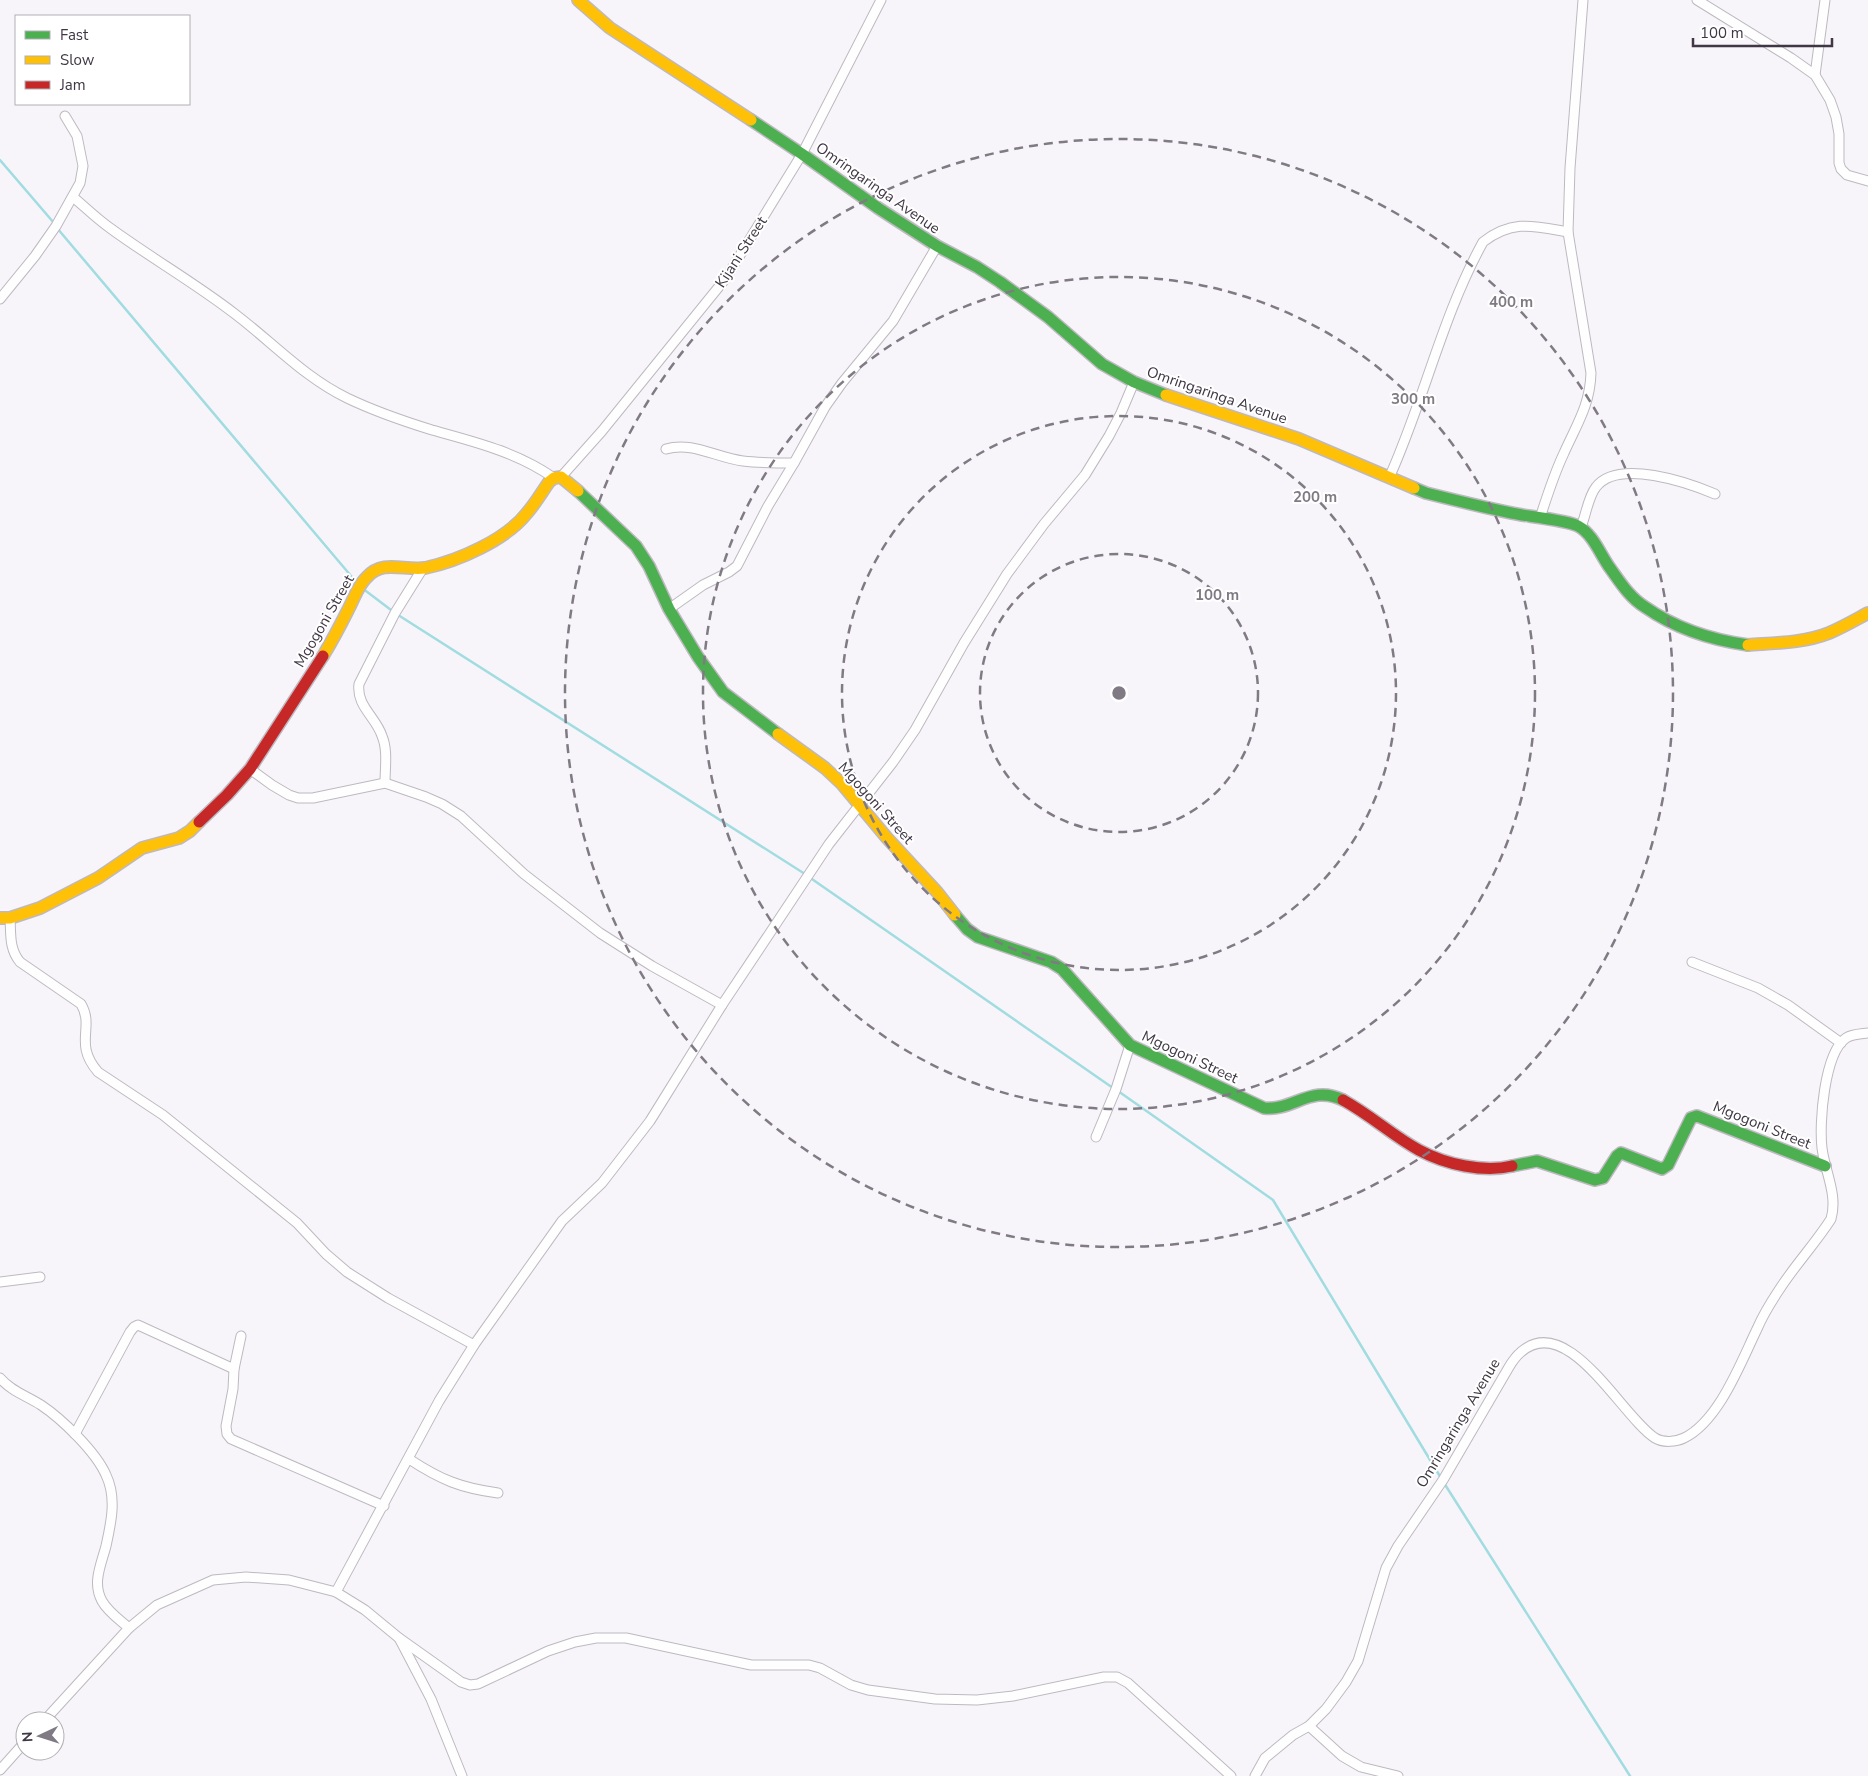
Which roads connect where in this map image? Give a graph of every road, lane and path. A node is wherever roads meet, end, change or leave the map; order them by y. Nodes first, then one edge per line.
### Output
1 (578, 0) edge
2 (880, 0) edge
3 (1583, 0) edge
4 (1697, 0) edge
5 (1825, 0) edge
6 (1815, 76) junction
7 (65, 116) dead end
8 (802, 154) junction
9 (1868, 182) edge
10 (73, 197) junction
11 (1568, 232) junction
12 (937, 246) junction
13 (0, 299) edge
14 (1134, 382) junction
15 (666, 449) dead end
16 (794, 463) junction
17 (557, 478) junction
18 (1389, 478) junction
19 (1715, 494) dead end
20 (1540, 518) junction
21 (1581, 527) junction
22 (424, 568) junction
23 (669, 609) junction
24 (1868, 613) edge
25 (250, 769) junction
26 (385, 783) junction
27 (860, 806) junction
28 (5, 918) edge
29 (1692, 962) dead end
30 (722, 1005) junction
31 (1868, 1033) edge
32 (1840, 1043) junction
33 (1130, 1045) junction
34 (1096, 1137) dead end
35 (1825, 1166) junction
36 (40, 1277) dead end
37 (0, 1282) edge
38 (241, 1336) dead end
39 (474, 1345) junction
40 (234, 1369) junction
41 (0, 1378) edge
42 (75, 1434) junction
43 (409, 1459) junction
44 (498, 1493) dead end
45 (384, 1506) junction
46 (336, 1592) junction
47 (129, 1628) junction
48 (399, 1638) junction
49 (53, 1711) edge
50 (1309, 1726) junction
51 (15, 1753) edge
52 (0, 1770) edge
53 (462, 1776) edge
54 (1231, 1776) edge
55 (1256, 1776) edge
56 (1398, 1776) edge

1 - 8 street, Omringaringa Avenue
2 - 8 street, Kijani Street
3 - 11 street
4 - 6 street
5 - 6 street
6 - 9 street
7 - 10 street
8 - 12 street, Omringaringa Avenue
8 - 17 street, Kijani Street
10 - 13 street
10 - 17 street
11 - 18 street
11 - 20 street
12 - 14 street, Omringaringa Avenue
12 - 16 street
14 - 18 street, Omringaringa Avenue
14 - 27 street
15 - 16 street
16 - 23 street
17 - 22 street, Mgogoni Street
17 - 23 street, Mgogoni Street
18 - 20 street, Omringaringa Avenue
19 - 21 street
20 - 21 street, Omringaringa Avenue
21 - 24 street
22 - 25 street, Mgogoni Street
22 - 26 street
23 - 27 street, Mgogoni Street
25 - 26 street
25 - 28 street, Mgogoni Street
26 - 30 street
27 - 30 street
27 - 33 street, Mgogoni Street
28 - 39 street
29 - 32 street
30 - 39 street
31 - 32 street
32 - 35 street, Omringaringa Avenue
33 - 34 street
33 - 35 street, Mgogoni Street
35 - 50 street, Omringaringa Avenue
36 - 37 street
38 - 40 street
39 - 43 street
40 - 42 street
40 - 45 street
41 - 42 street
42 - 47 street
43 - 44 street
43 - 45 street
45 - 46 street
46 - 47 street
46 - 48 street
47 - 49 street
48 - 53 street
48 - 54 street
50 - 55 street, Omringaringa Avenue
50 - 56 street
51 - 52 street

